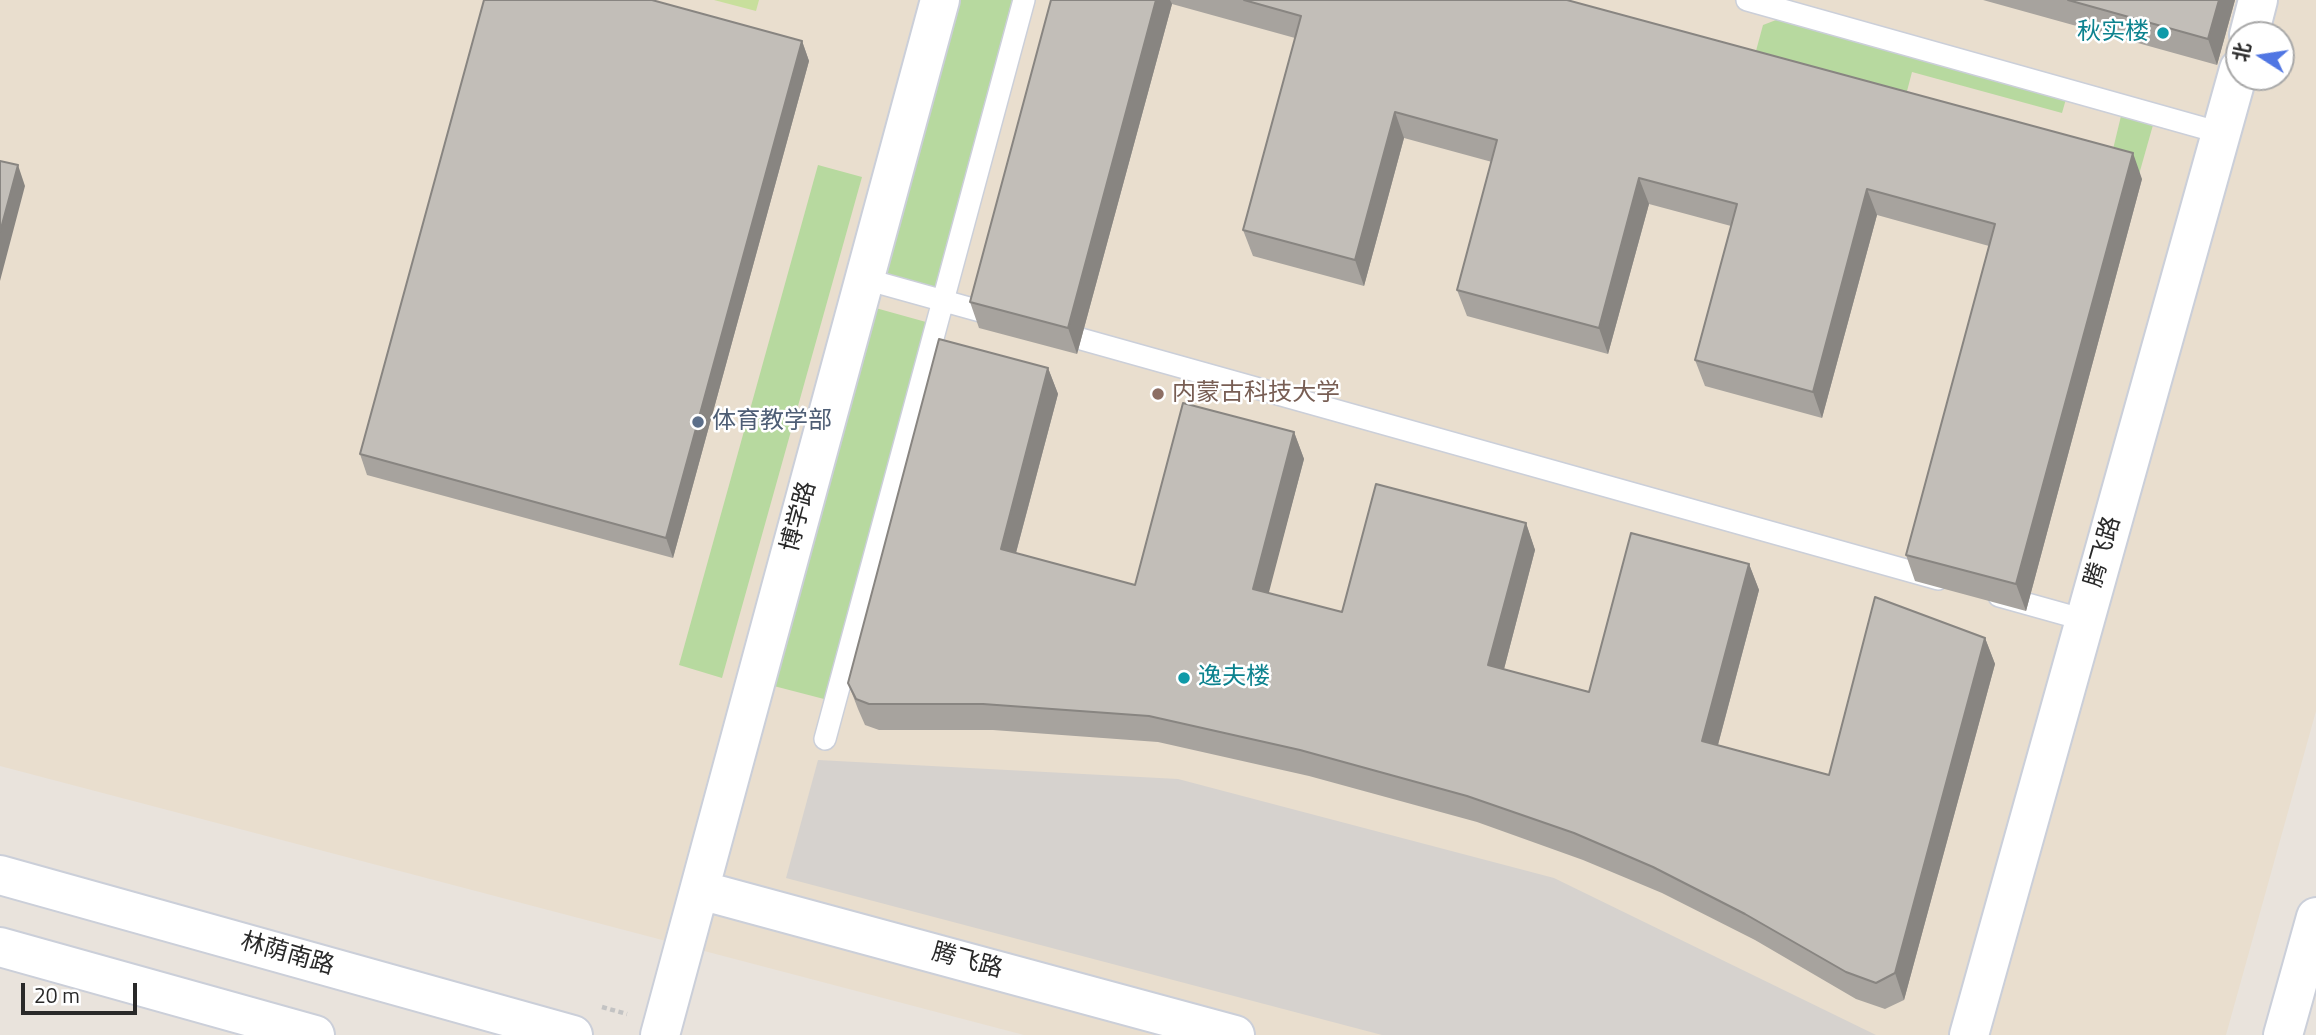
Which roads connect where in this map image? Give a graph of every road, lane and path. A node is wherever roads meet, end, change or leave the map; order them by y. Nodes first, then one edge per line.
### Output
1 (940, 0) edge
2 (1024, 0) edge
3 (1747, 0) edge
4 (2258, 0) edge
5 (2253, 21) edge
6 (2233, 91) edge
7 (2221, 133) junction
8 (865, 279) junction
9 (1012, 320) edge
10 (1039, 327) edge
11 (2085, 620) junction
12 (825, 739) dead end
13 (0, 875) edge
14 (700, 890) junction
15 (2316, 917) edge
16 (0, 947) edge
17 (315, 1035) edge
18 (573, 1035) edge
19 (660, 1035) edge
20 (1235, 1035) edge
21 (1969, 1035) edge
22 (2284, 1035) edge

1 - 8 street, 博学路
2 - 12 lane
3 - 7 lane
4 - 5 street
6 - 7 street, 腾飞路
7 - 11 street, 腾飞路
8 - 9 lane
8 - 14 street, 博学路
10 - 11 lane
11 - 21 street, 腾飞路
13 - 18 street, 林荫南路
14 - 19 street, 博学路
14 - 20 street, 腾飞路
15 - 22 street
16 - 17 street

